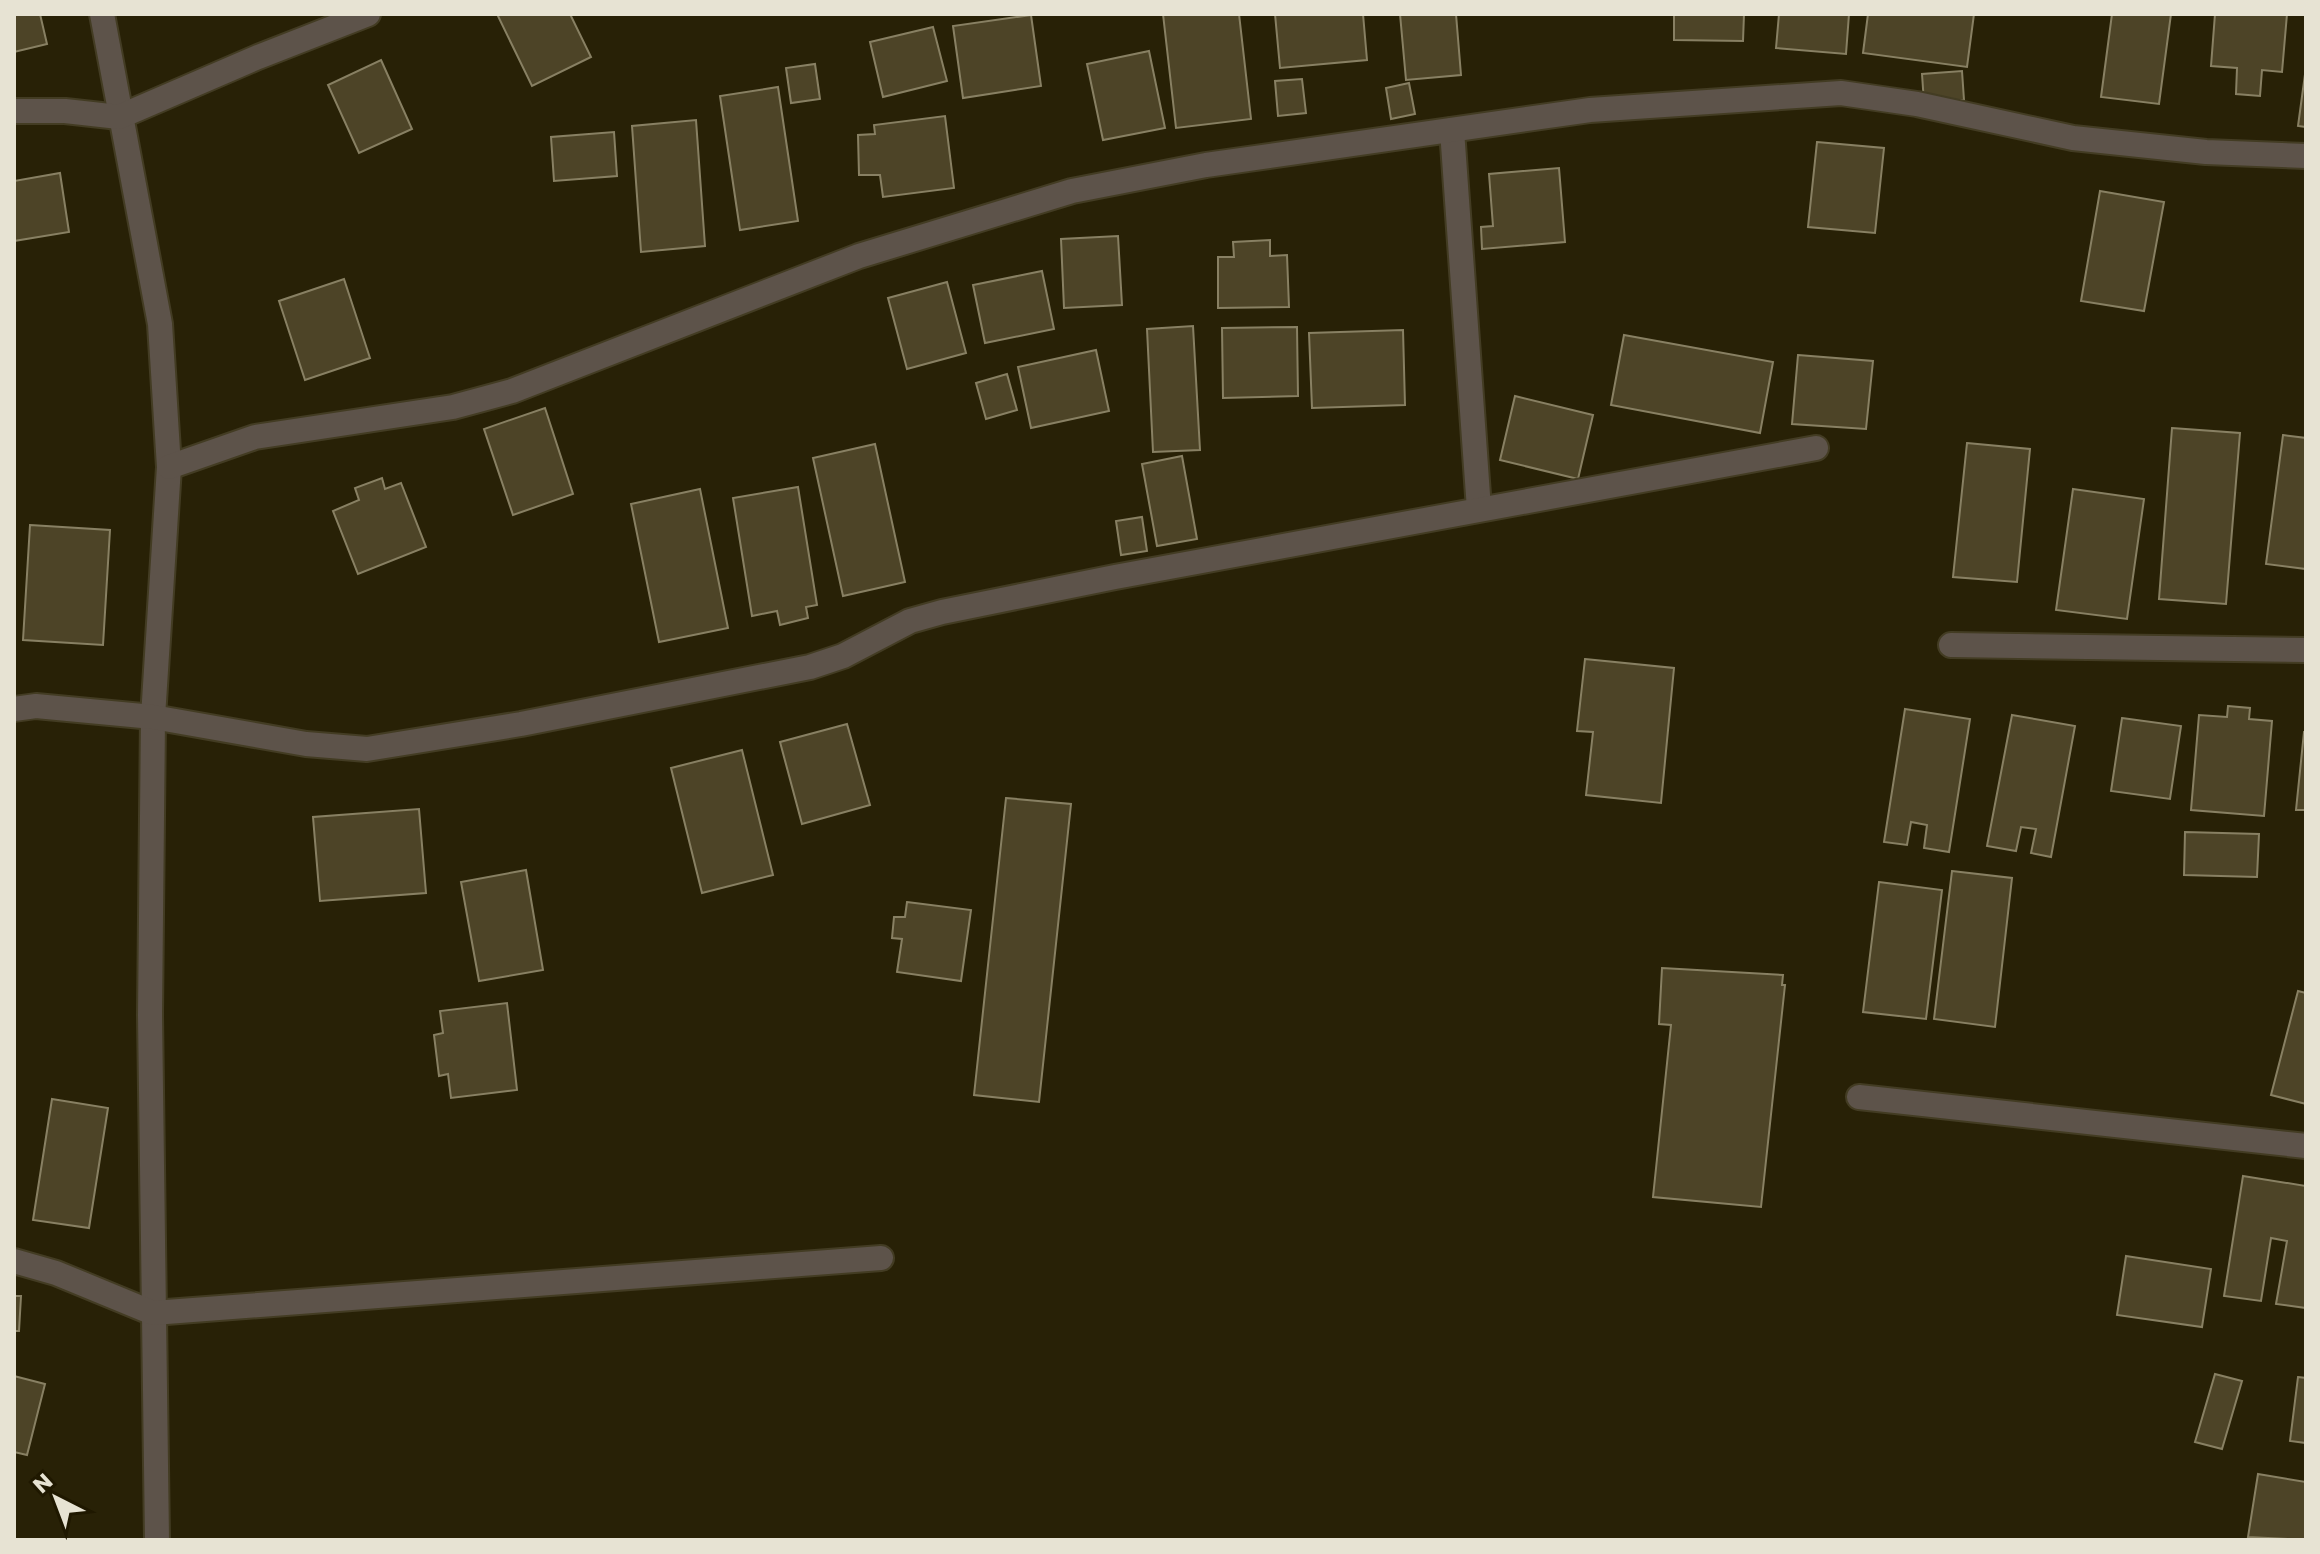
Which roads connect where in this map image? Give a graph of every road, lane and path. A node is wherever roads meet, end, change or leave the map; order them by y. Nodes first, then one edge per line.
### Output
1 (102, 14) edge
2 (368, 14) edge
3 (14, 111) edge
4 (119, 117) junction
5 (1452, 130) junction
6 (2306, 156) edge
7 (1816, 448) dead end
8 (169, 467) junction
9 (1479, 509) junction
10 (1951, 645) dead end
11 (2306, 650) edge
12 (14, 709) edge
13 (153, 717) junction
14 (1859, 1097) dead end
15 (2306, 1146) edge
16 (881, 1258) dead end
17 (14, 1261) edge
18 (153, 1313) junction
19 (157, 1540) edge

1 - 4 street
2 - 4 street
3 - 4 street
4 - 8 street
5 - 6 street
5 - 8 street
5 - 9 street
7 - 9 street
8 - 13 street
9 - 13 street
10 - 11 street
12 - 13 street
13 - 18 street
14 - 15 street
16 - 18 street
17 - 18 street
18 - 19 street

